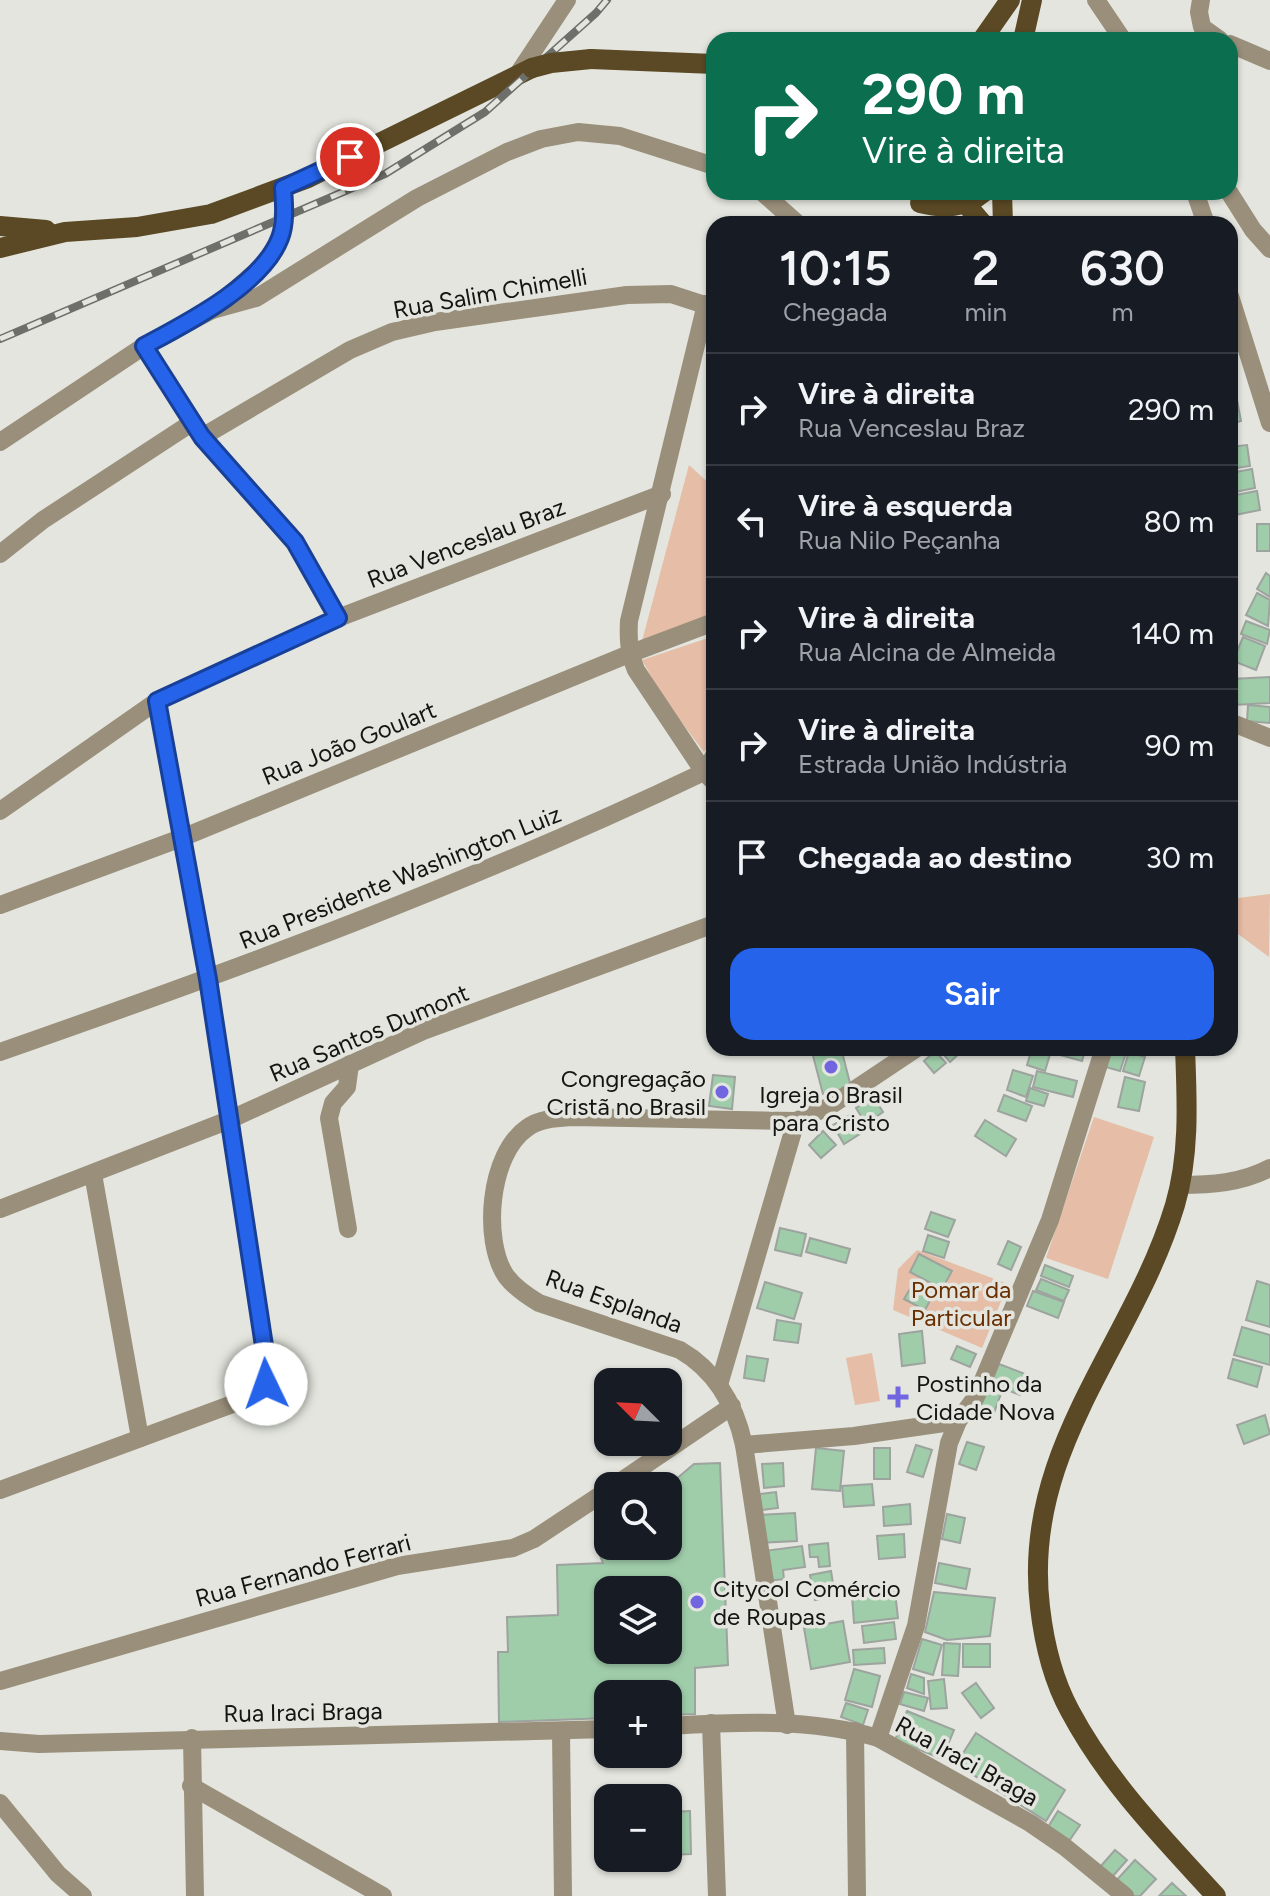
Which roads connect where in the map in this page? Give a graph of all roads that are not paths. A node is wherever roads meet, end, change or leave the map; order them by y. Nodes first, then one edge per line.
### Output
1 (567, 0) edge
2 (1010, 0) edge
3 (1032, 0) edge
4 (1096, 0) edge
5 (1201, 0) edge
6 (988, 32) edge
7 (1025, 32) edge
8 (1118, 32) edge
9 (1209, 32) edge
10 (1238, 47) edge
11 (1270, 61) edge
12 (690, 62) junction
13 (706, 63) edge
14 (525, 71) junction
15 (706, 73) edge
16 (706, 163) edge
17 (284, 194) junction
18 (771, 200) edge
19 (917, 200) edge
20 (919, 200) edge
21 (958, 200) edge
22 (1234, 200) edge
23 (789, 216) edge
24 (932, 216) edge
25 (0, 226) edge
26 (65, 232) junction
27 (0, 248) edge
28 (1270, 249) edge
29 (706, 305) edge
30 (212, 310) junction
31 (1238, 315) edge
32 (706, 322) edge
33 (144, 346) junction
34 (1261, 368) edge
35 (1270, 423) edge
36 (197, 429) junction
37 (0, 442) edge
38 (662, 494) junction
39 (0, 554) edge
40 (338, 618) junction
41 (706, 625) edge
42 (629, 654) junction
43 (157, 701) junction
44 (1238, 725) edge
45 (1270, 738) edge
46 (706, 763) edge
47 (706, 772) edge
48 (0, 811) edge
49 (184, 837) junction
50 (0, 905) edge
51 (706, 927) edge
52 (208, 979) junction
53 (0, 1052) edge
54 (905, 1056) edge
55 (1101, 1056) edge
56 (1185, 1056) edge
57 (350, 1064) junction
58 (229, 1120) junction
59 (796, 1121) junction
60 (1270, 1168) edge
61 (93, 1174) junction
62 (1179, 1185) junction
63 (0, 1209) edge
64 (348, 1229) dead end
65 (719, 1385) junction
66 (732, 1406) junction
67 (958, 1421) junction
68 (140, 1438) junction
69 (744, 1445) junction
70 (635, 1472) edge
71 (0, 1488) edge
72 (594, 1499) edge
73 (0, 1681) edge
74 (711, 1723) junction
75 (682, 1725) edge
76 (787, 1725) junction
77 (594, 1730) edge
78 (855, 1731) junction
79 (561, 1732) junction
80 (192, 1738) junction
81 (878, 1738) junction
82 (0, 1741) edge
83 (191, 1786) junction
84 (0, 1803) edge
85 (83, 1896) edge
86 (195, 1896) edge
87 (383, 1896) edge
88 (563, 1896) edge
89 (717, 1896) edge
90 (857, 1896) edge
91 (1125, 1896) edge
92 (1216, 1896) edge

1 - 14 street
2 - 6 main road
3 - 7 main road
4 - 8 street
5 - 9 street
10 - 11 street
12 - 13 main road
12 - 14 main road, bridge
12 - 15 main road
14 - 17 main road
16 - 30 street
17 - 26 main road
17 - 30 street, bridge
18 - 23 street
19 - 24 main road
20 - 21 main road
22 - 28 street
25 - 26 main road
26 - 27 main road
29 - 36 street, Rua Salim Chimelli
30 - 33 street
31 - 34 street
32 - 38 street
33 - 36 street
33 - 37 street
34 - 35 street
36 - 39 street, Rua Salim Chimelli
36 - 40 street
38 - 40 street, Rua Venceslau Braz
38 - 42 street
40 - 43 street, Rua Venceslau Braz
41 - 42 street, Rua João Goulart
42 - 46 street
42 - 49 street, Rua João Goulart
43 - 48 street, Rua Venceslau Braz
43 - 49 street
44 - 45 street
47 - 52 street, Rua Presidente Washington Luiz
49 - 50 street, Rua João Goulart
49 - 52 street
51 - 57 street, Rua Santos Dumont
52 - 53 street, Rua Presidente Washington Luiz
52 - 58 street
54 - 59 street, Rua Esplanda
55 - 67 street
56 - 62 main road
57 - 58 street, Rua Santos Dumont
57 - 64 street
58 - 61 street, Rua Santos Dumont
58 - 68 street
59 - 65 street
59 - 65 street, Rua Esplanda
60 - 62 street
61 - 63 street, Rua Santos Dumont
61 - 68 street
62 - 92 main road
65 - 66 street, Rua Esplanda
66 - 69 street, Rua Esplanda
66 - 70 street
67 - 69 street
67 - 81 street
68 - 71 street
69 - 76 street, Rua Esplanda
72 - 73 street, Rua Fernando Ferrari
74 - 75 street, Rua Iraci Braga
74 - 76 street, Rua Iraci Braga
74 - 89 street
76 - 78 street, Rua Iraci Braga
77 - 79 street, Rua Iraci Braga
78 - 81 street, Rua Iraci Braga
78 - 90 street
79 - 80 street, Rua Iraci Braga
79 - 88 street
80 - 82 street, Rua Iraci Braga
80 - 83 street
81 - 91 street, Rua Iraci Braga
83 - 86 street
83 - 87 street
84 - 85 street

